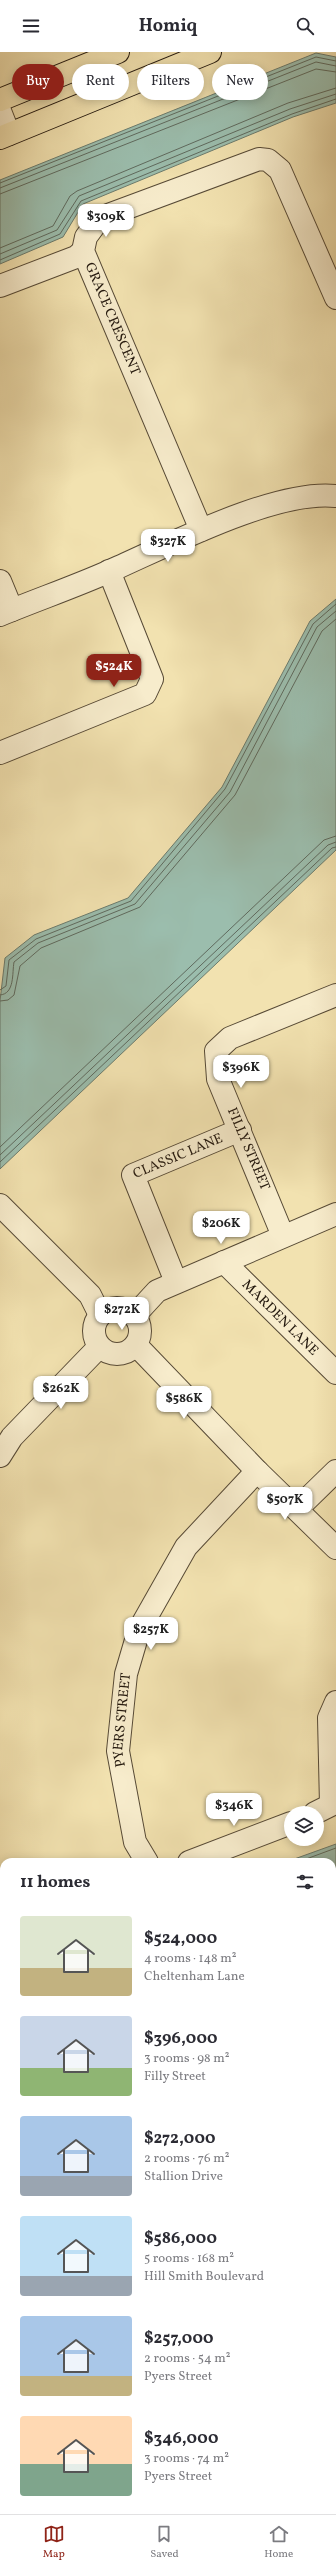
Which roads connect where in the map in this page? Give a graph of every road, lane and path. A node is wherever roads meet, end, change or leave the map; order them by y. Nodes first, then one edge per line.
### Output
1 (118, 52) edge
2 (210, 52) edge
3 (90, 57) edge
4 (0, 100) edge
5 (0, 111) edge
6 (5, 136) edge
7 (83, 251) junction
8 (0, 286) edge
9 (336, 298) edge
10 (336, 496) edge
11 (201, 530) junction
12 (109, 571) junction
13 (0, 581) edge
14 (6, 613) edge
15 (0, 753) edge
16 (336, 995) edge
17 (240, 1130) junction
18 (0, 1204) edge
19 (336, 1214) edge
20 (283, 1236) junction
21 (224, 1262) junction
22 (176, 1282) junction
23 (100, 1315) junction
24 (134, 1316) junction
25 (136, 1345) junction
26 (99, 1346) junction
27 (336, 1373) edge
28 (0, 1456) edge
29 (257, 1471) junction
30 (336, 1471) edge
31 (296, 1509) junction
32 (336, 1548) edge
33 (336, 1702) edge
34 (324, 1808) edge
35 (284, 1826) edge
36 (145, 1858) edge
37 (199, 1858) edge

1 - 3 main road
2 - 6 main road
3 - 4 main road
5 - 6 street
7 - 8 street
7 - 9 street, GRACE CRESCENT
7 - 11 street, GRACE CRESCENT
10 - 11 street
11 - 12 street
12 - 14 street
12 - 15 street
13 - 14 street
16 - 17 street, FILLY STREET
17 - 20 street, FILLY STREET
17 - 22 street, CLASSIC LANE
18 - 23 street
19 - 20 street
20 - 21 street
21 - 22 street
21 - 27 street, MARDEN LANE
22 - 24 street
23 - 24 street
23 - 26 street
24 - 25 street
25 - 26 street
25 - 29 street
26 - 28 street
29 - 31 street
29 - 36 street, PYERS STREET
30 - 31 street
31 - 32 street
33 - 34 street
35 - 37 street

